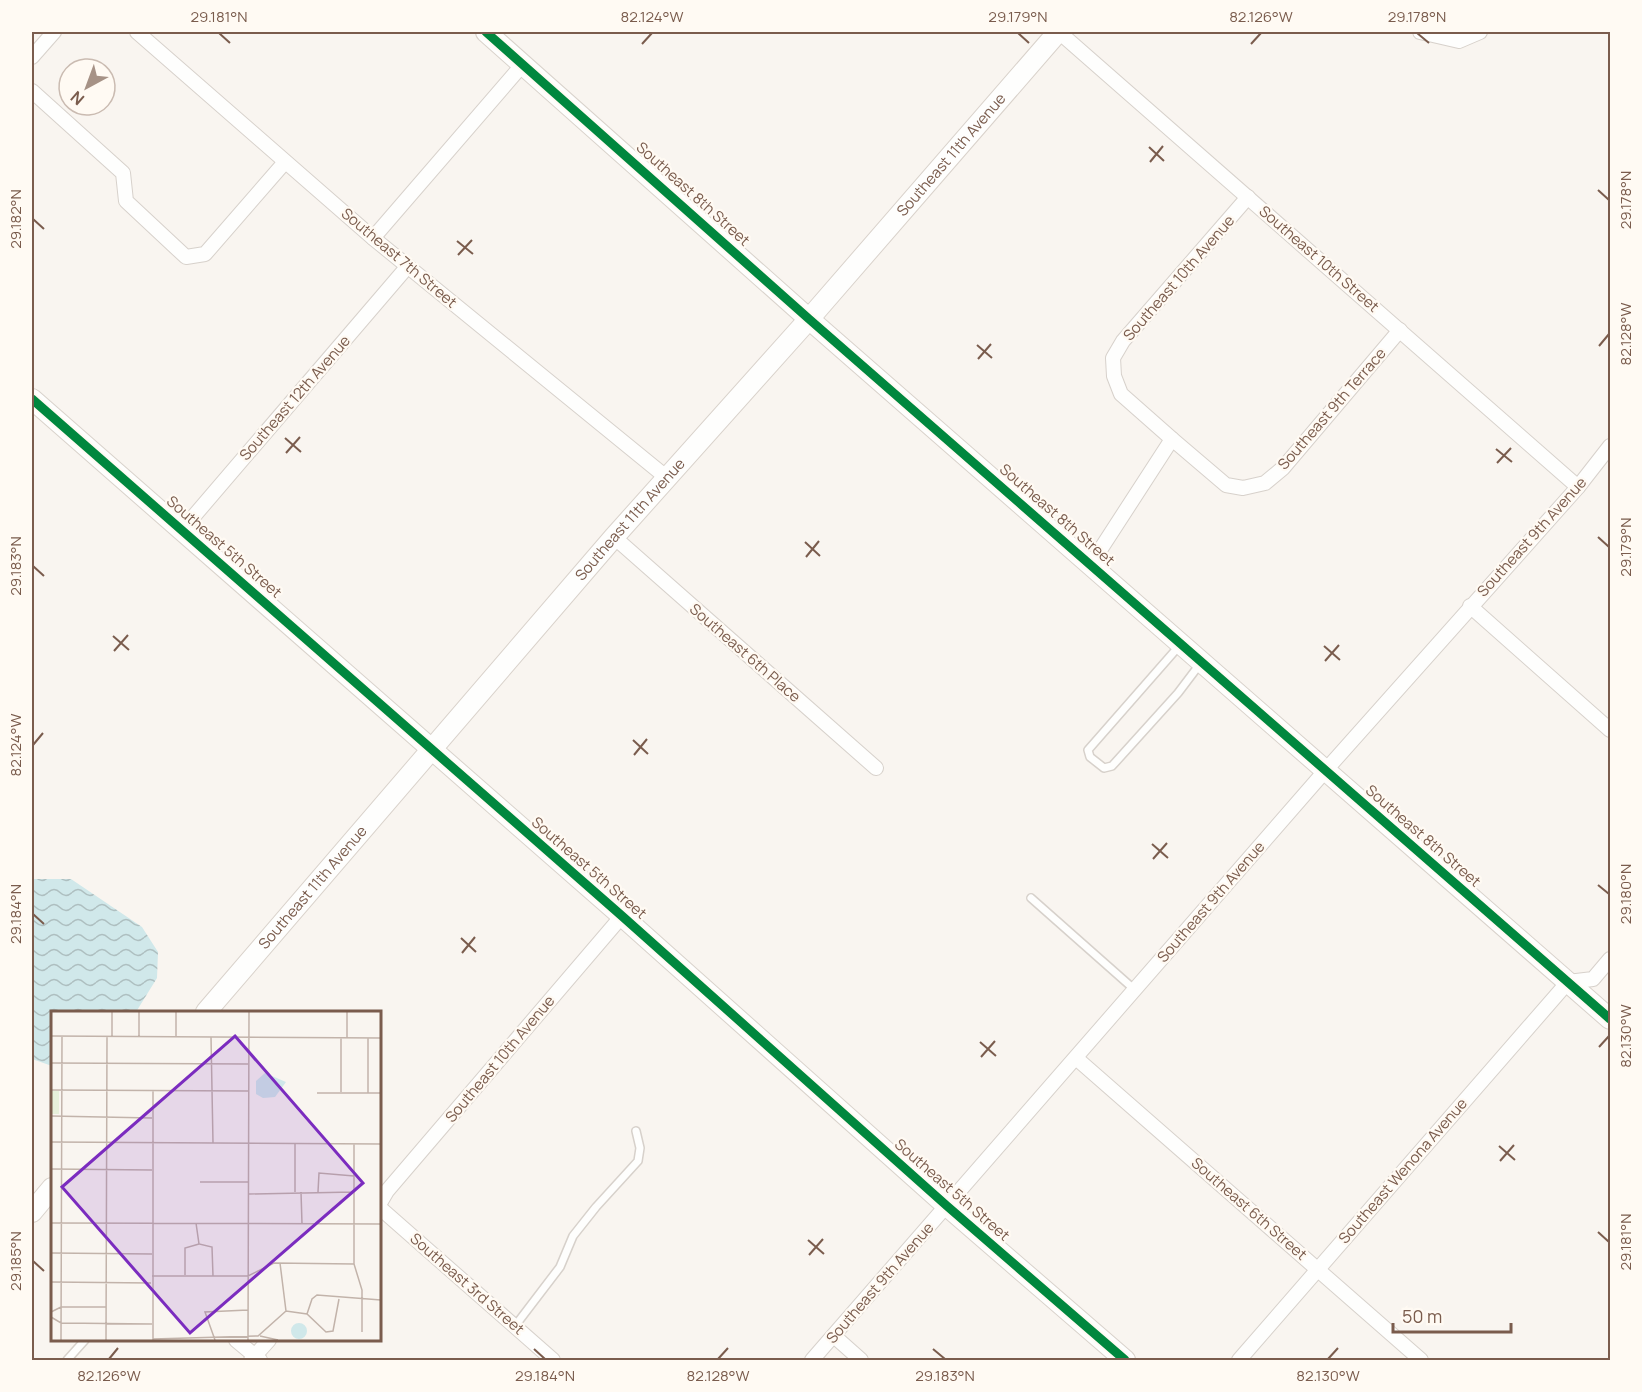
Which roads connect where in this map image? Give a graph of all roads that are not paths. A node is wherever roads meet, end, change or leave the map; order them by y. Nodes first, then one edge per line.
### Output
1 (54, 32) edge
2 (137, 32) edge
3 (486, 32) edge
4 (1058, 32) edge
5 (1420, 32) edge
6 (1480, 32) edge
7 (32, 57) edge
8 (524, 63) junction
9 (32, 91) edge
10 (285, 162) junction
11 (1248, 197) junction
12 (373, 238) junction
13 (408, 266) junction
14 (809, 319) junction
15 (1400, 330) junction
16 (32, 399) edge
17 (1172, 439) junction
18 (1610, 447) edge
19 (666, 477) junction
20 (1578, 487) junction
21 (182, 530) junction
22 (614, 537) junction
23 (1091, 564) junction
24 (1470, 606) junction
25 (1181, 644) junction
26 (1202, 662) junction
27 (1611, 730) edge
28 (431, 750) junction
29 (876, 768) dead end
30 (1325, 771) junction
31 (1031, 898) dead end
32 (622, 916) junction
33 (1611, 959) edge
34 (1568, 982) junction
35 (1135, 990) junction
36 (207, 1011) edge
37 (1611, 1019) edge
38 (1076, 1058) junction
39 (636, 1131) dead end
40 (51, 1189) edge
41 (381, 1201) edge
42 (947, 1206) junction
43 (381, 1209) edge
44 (32, 1212) edge
45 (1318, 1269) junction
46 (515, 1326) junction
47 (834, 1336) junction
48 (84, 1341) edge
49 (237, 1341) edge
50 (268, 1341) edge
51 (255, 1359) edge
52 (67, 1360) edge
53 (553, 1360) edge
54 (812, 1360) edge
55 (861, 1360) edge
56 (1125, 1360) edge
57 (1239, 1360) edge
58 (1421, 1360) edge

1 - 7 street
2 - 10 street, Southeast 7th Street
3 - 8 street, Southeast 8th Street
4 - 11 street, Southeast 10th Street
4 - 14 street, Southeast 11th Avenue
5 - 6 street
8 - 12 street
8 - 14 street, Southeast 8th Street
9 - 10 street
10 - 12 street, Southeast 7th Street
11 - 15 street, Southeast 10th Street
11 - 17 street, Southeast 10th Avenue
12 - 13 street, Southeast 7th Street
13 - 19 street, Southeast 7th Street
13 - 21 street, Southeast 12th Avenue
14 - 19 street, Southeast 11th Avenue
14 - 23 street, Southeast 8th Street
15 - 17 street, Southeast 9th Terrace
15 - 20 street, Southeast 10th Street
16 - 21 street, Southeast 5th Street
17 - 23 street
18 - 20 street, Southeast 9th Avenue
19 - 22 street, Southeast 11th Avenue
20 - 24 street, Southeast 9th Avenue
21 - 28 street, Southeast 5th Street
22 - 28 street, Southeast 11th Avenue
22 - 29 street, Southeast 6th Place
23 - 25 street, Southeast 8th Street
24 - 27 street
24 - 30 street, Southeast 9th Avenue
25 - 26 street, Southeast 8th Street
25 - 26 lane
26 - 30 street, Southeast 8th Street
28 - 32 street, Southeast 5th Street
28 - 36 street, Southeast 11th Avenue
30 - 34 street, Southeast 8th Street
30 - 35 street, Southeast 9th Avenue
31 - 35 lane
32 - 41 street, Southeast 10th Avenue
32 - 42 street, Southeast 5th Street
33 - 34 street
34 - 37 street, Southeast 8th Street
34 - 45 street, Southeast Wenona Avenue
35 - 38 street, Southeast 9th Avenue
38 - 42 street, Southeast 9th Avenue
38 - 45 street, Southeast 6th Street
39 - 46 lane
40 - 44 street
42 - 47 street, Southeast 9th Avenue
42 - 56 street, Southeast 5th Street
43 - 46 street, Southeast 3rd Street
45 - 57 street, Southeast Wenona Avenue
45 - 58 street, Southeast 6th Street
46 - 53 street, Southeast 3rd Street
47 - 54 street, Southeast 9th Avenue
47 - 55 street
48 - 52 lane
49 - 51 street
50 - 51 street

